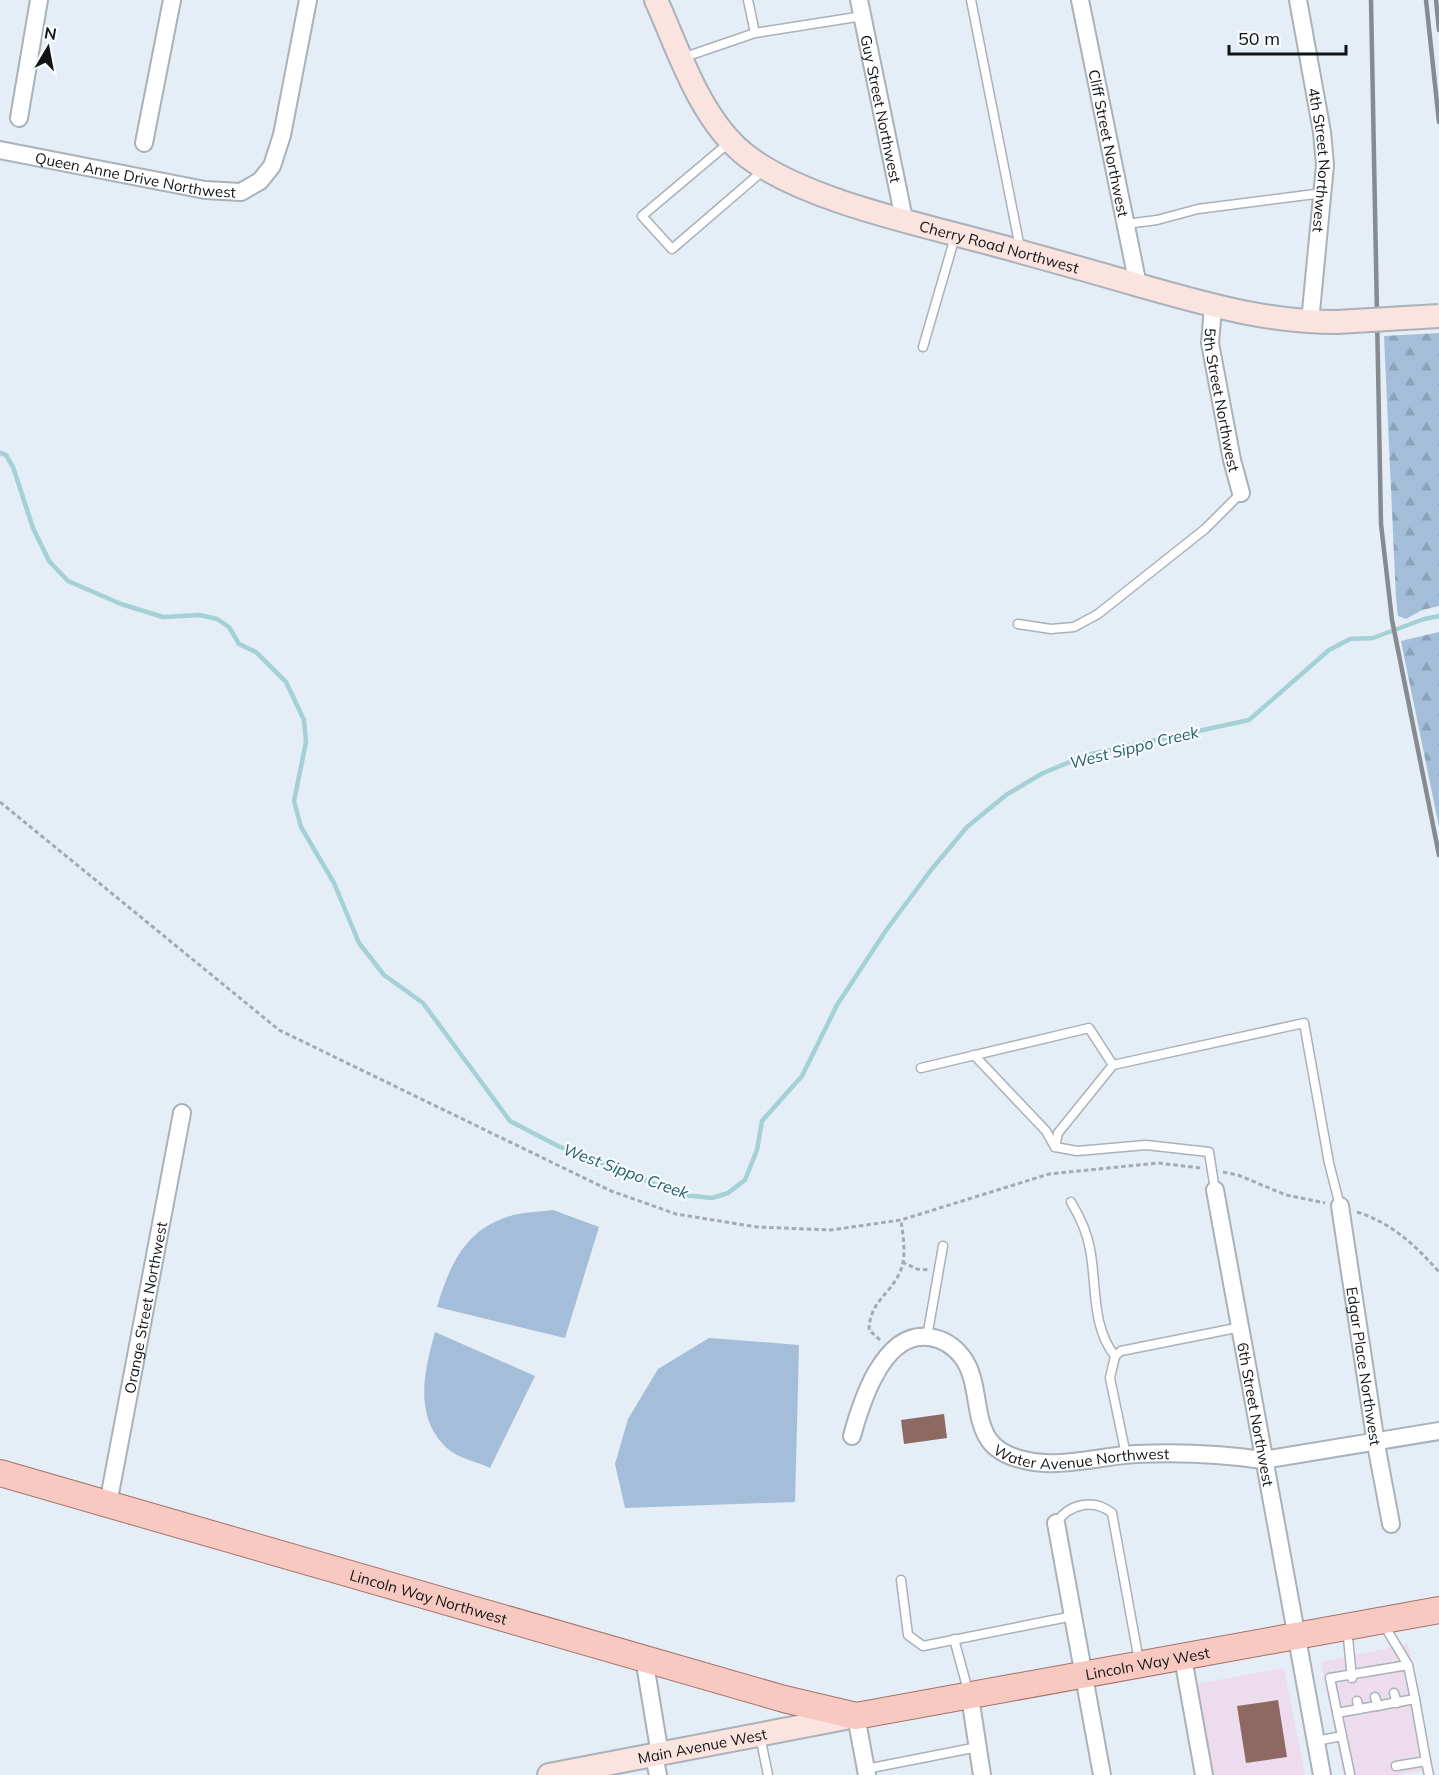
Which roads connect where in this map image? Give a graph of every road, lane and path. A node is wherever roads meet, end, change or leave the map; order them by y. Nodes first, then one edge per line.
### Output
1 (39, 0) edge
2 (172, 0) edge
3 (308, 0) edge
4 (656, 0) edge
5 (748, 0) edge
6 (971, 0) edge
7 (1080, 0) edge
8 (1298, 0) edge
9 (861, 8) edge
10 (755, 33) junction
11 (682, 58) junction
12 (19, 118) dead end
13 (731, 141) junction
14 (144, 143) dead end
15 (0, 150) edge
16 (766, 168) junction
17 (1323, 193) junction
18 (904, 219) junction
19 (1126, 224) junction
20 (956, 234) junction
21 (1021, 252) junction
22 (1138, 285) junction
23 (1213, 307) junction
24 (1439, 316) edge
25 (1310, 322) junction
26 (923, 347) dead end
27 (1241, 493) joint
28 (1018, 624) dead end
29 (0, 802) edge
30 (974, 1055) junction
31 (1113, 1065) junction
32 (921, 1068) dead end
33 (183, 1113) dead end
34 (1055, 1147) junction
35 (1210, 1169) junction
36 (1215, 1191) joint
37 (1071, 1202) dead end
38 (1340, 1206) joint
39 (901, 1220) junction
40 (943, 1246) dead end
41 (902, 1262) junction
42 (939, 1270) junction
43 (1241, 1327) junction
44 (927, 1337) junction
45 (892, 1351) junction
46 (1115, 1356) junction
47 (1439, 1431) edge
48 (852, 1436) dead end
49 (1376, 1444) junction
50 (1126, 1455) junction
51 (1263, 1460) junction
52 (0, 1473) edge
53 (108, 1504) junction
54 (1056, 1523) joint
55 (1391, 1524) dead end
56 (901, 1580) dead end
57 (1439, 1610) edge
58 (1073, 1616) junction
59 (1382, 1621) junction
60 (1347, 1628) junction
61 (1296, 1637) junction
62 (954, 1639) junction
63 (644, 1658) junction
64 (1183, 1658) junction
65 (1408, 1665) junction
66 (1140, 1666) junction
67 (1084, 1676) junction
68 (1352, 1677) junction
69 (1394, 1693) dead end
70 (970, 1697) junction
71 (1375, 1697) dead end
72 (1415, 1700) junction
73 (1397, 1703) junction
74 (1378, 1706) junction
75 (1337, 1713) junction
76 (856, 1716) junction
77 (760, 1736) junction
78 (1342, 1736) junction
79 (1316, 1741) junction
80 (978, 1747) junction
81 (1426, 1761) junction
82 (657, 1762) edge
83 (1396, 1766) dead end
84 (866, 1772) edge
85 (557, 1774) edge
86 (1350, 1774) edge
87 (768, 1775) edge
88 (982, 1775) edge
89 (1102, 1775) edge
90 (1204, 1775) edge
91 (1322, 1775) edge
92 (1429, 1775) edge

1 - 12 street
2 - 14 street
3 - 15 street, Queen Anne Drive Northwest
4 - 11 street, Cherry Road Northwest
5 - 10 lane
6 - 21 lane
7 - 19 street, Cliff Street Northwest
8 - 17 street, 4th Street Northwest
9 - 10 lane
9 - 18 street, Guy Street Northwest
10 - 11 lane
11 - 13 street, Cherry Road Northwest
13 - 16 street, Cherry Road Northwest
13 - 16 lane
16 - 18 street, Cherry Road Northwest
17 - 19 lane
17 - 25 street, 4th Street Northwest
18 - 20 street, Cherry Road Northwest
19 - 22 street, Cliff Street Northwest
20 - 21 street, Cherry Road Northwest
20 - 26 lane
21 - 22 street, Cherry Road Northwest
22 - 23 street, Cherry Road Northwest
23 - 25 street, Cherry Road Northwest
23 - 27 street, 5th Street Northwest
24 - 25 street, Cherry Road Northwest, bridge
27 - 28 lane
29 - 39 path
30 - 31 lane
30 - 32 lane
30 - 34 lane
31 - 34 lane
31 - 38 lane
33 - 53 street, Orange Street Northwest
34 - 35 lane
35 - 36 lane
35 - 39 path
36 - 43 street, 6th Street Northwest
37 - 46 lane
38 - 49 street, Edgar Place Northwest
39 - 41 path
40 - 42 lane
41 - 42 path
41 - 45 path
42 - 44 lane
43 - 46 lane
43 - 51 street, 6th Street Northwest
44 - 45 street
44 - 50 street, Water Avenue Northwest
45 - 48 street
46 - 50 lane
47 - 49 street, Water Avenue Northwest
49 - 51 street, Water Avenue Northwest
49 - 55 street, Edgar Place Northwest
50 - 51 street, Water Avenue Northwest
51 - 61 street, 6th Street Northwest
52 - 53 main road, Lincoln Way Northwest
53 - 63 main road, Lincoln Way Northwest
54 - 58 street
54 - 66 lane
56 - 62 lane
57 - 59 main road, Lincoln Way West
58 - 62 lane
58 - 67 street
59 - 60 main road, Lincoln Way West
59 - 65 lane
60 - 61 main road, Lincoln Way West
60 - 68 lane
61 - 64 main road, Lincoln Way West
61 - 79 street, 6th Street Northwest
62 - 70 lane
63 - 76 main road, Lincoln Way Northwest
63 - 82 street
64 - 66 main road, Lincoln Way West
64 - 90 street
65 - 68 lane
65 - 72 lane
66 - 67 main road, Lincoln Way West
67 - 70 main road, Lincoln Way West
67 - 89 street
68 - 75 lane
69 - 73 lane
70 - 76 main road, Lincoln Way West
70 - 80 street
71 - 74 lane
72 - 73 lane
72 - 81 lane
73 - 74 lane
74 - 75 lane
75 - 78 lane
76 - 77 street, Main Avenue West
76 - 84 street
77 - 82 street, Main Avenue West
77 - 87 lane
78 - 79 lane
78 - 86 lane
79 - 91 street, 6th Street Northwest
80 - 84 lane
80 - 88 street
81 - 83 lane
81 - 92 lane
82 - 85 street, Main Avenue West

